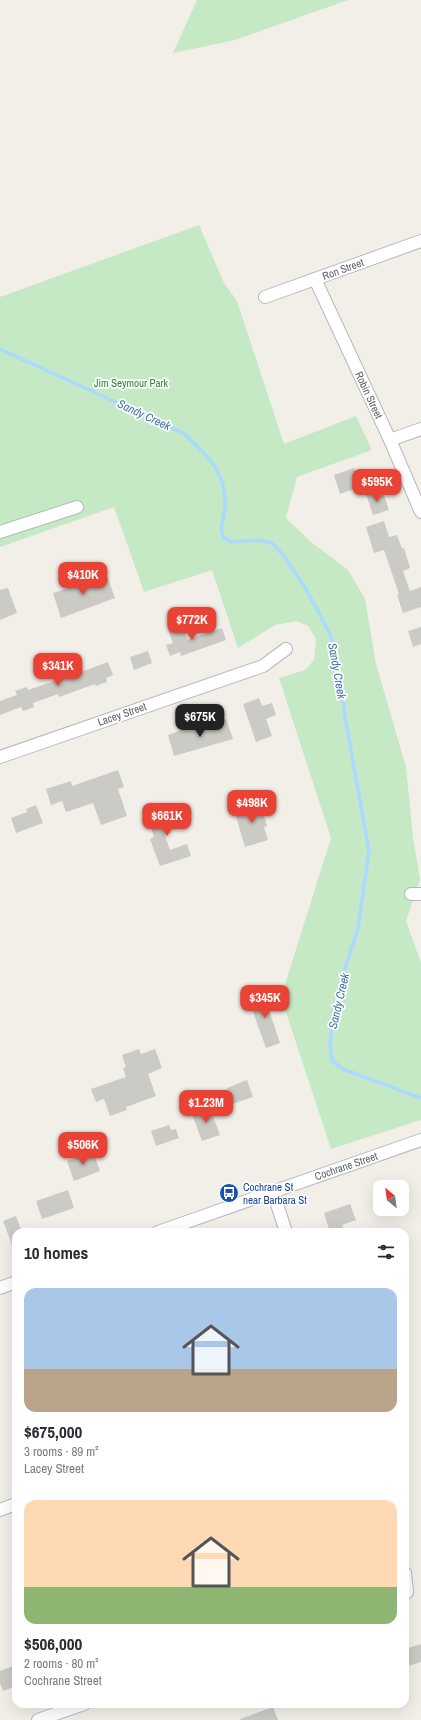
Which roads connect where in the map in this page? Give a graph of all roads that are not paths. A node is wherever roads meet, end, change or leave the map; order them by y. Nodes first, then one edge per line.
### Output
1 (421, 241) edge
2 (315, 279) junction
3 (265, 296) dead end
4 (421, 429) edge
5 (390, 440) junction
6 (77, 507) dead end
7 (421, 512) edge
8 (0, 532) edge
9 (286, 649) dead end
10 (0, 757) edge
11 (421, 1140) edge
12 (273, 1192) junction
13 (170, 1228) edge
14 (285, 1228) edge
15 (12, 1284) edge
16 (0, 1288) edge
17 (12, 1506) edge
18 (0, 1510) edge
19 (72, 1708) edge
20 (38, 1720) edge

1 - 2 street, Ron Street
2 - 3 street, Ron Street
2 - 5 street, Robin Street
4 - 5 street
5 - 7 street, Robin Street
6 - 8 street
9 - 10 street, Lacey Street
11 - 12 street, Cochrane Street
12 - 13 street, Cochrane Street
12 - 14 street
15 - 16 street
17 - 18 street
19 - 20 street

